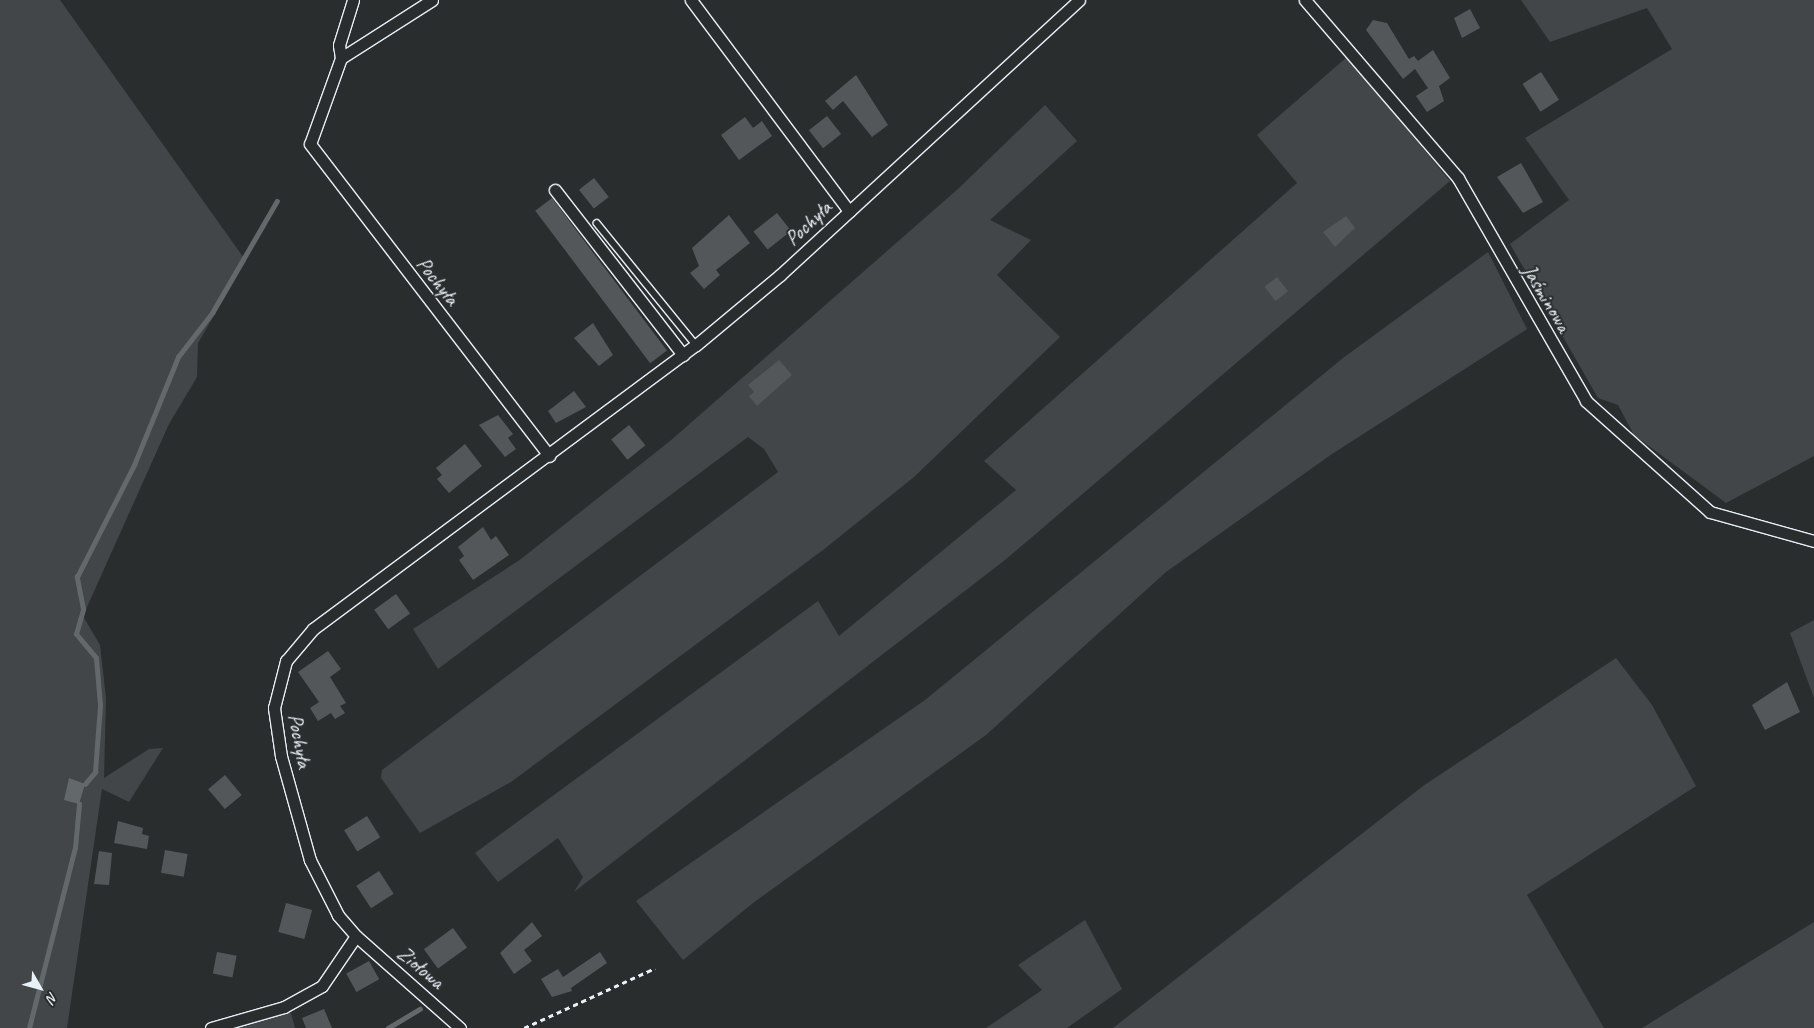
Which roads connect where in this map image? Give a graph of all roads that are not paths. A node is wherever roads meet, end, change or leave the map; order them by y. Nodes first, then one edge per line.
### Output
1 (353, 0) edge
2 (432, 0) edge
3 (691, 0) edge
4 (1079, 0) edge
5 (1305, 0) edge
6 (341, 58) junction
7 (555, 190) dead end
8 (849, 211) junction
9 (597, 223) dead end
10 (696, 345) junction
11 (683, 356) junction
12 (549, 456) junction
13 (1814, 541) edge
14 (356, 936) junction
15 (210, 1028) edge
16 (460, 1028) edge

1 - 6 street
2 - 6 street
3 - 8 street
4 - 8 street, Pochyła
5 - 13 street, Jaśminowa
6 - 12 street, Pochyła
7 - 11 street
8 - 10 street, Pochyła
9 - 10 lane
10 - 11 street, Pochyła
11 - 12 street, Pochyła
12 - 14 street, Pochyła
14 - 15 street
14 - 16 street, Ziołowa

